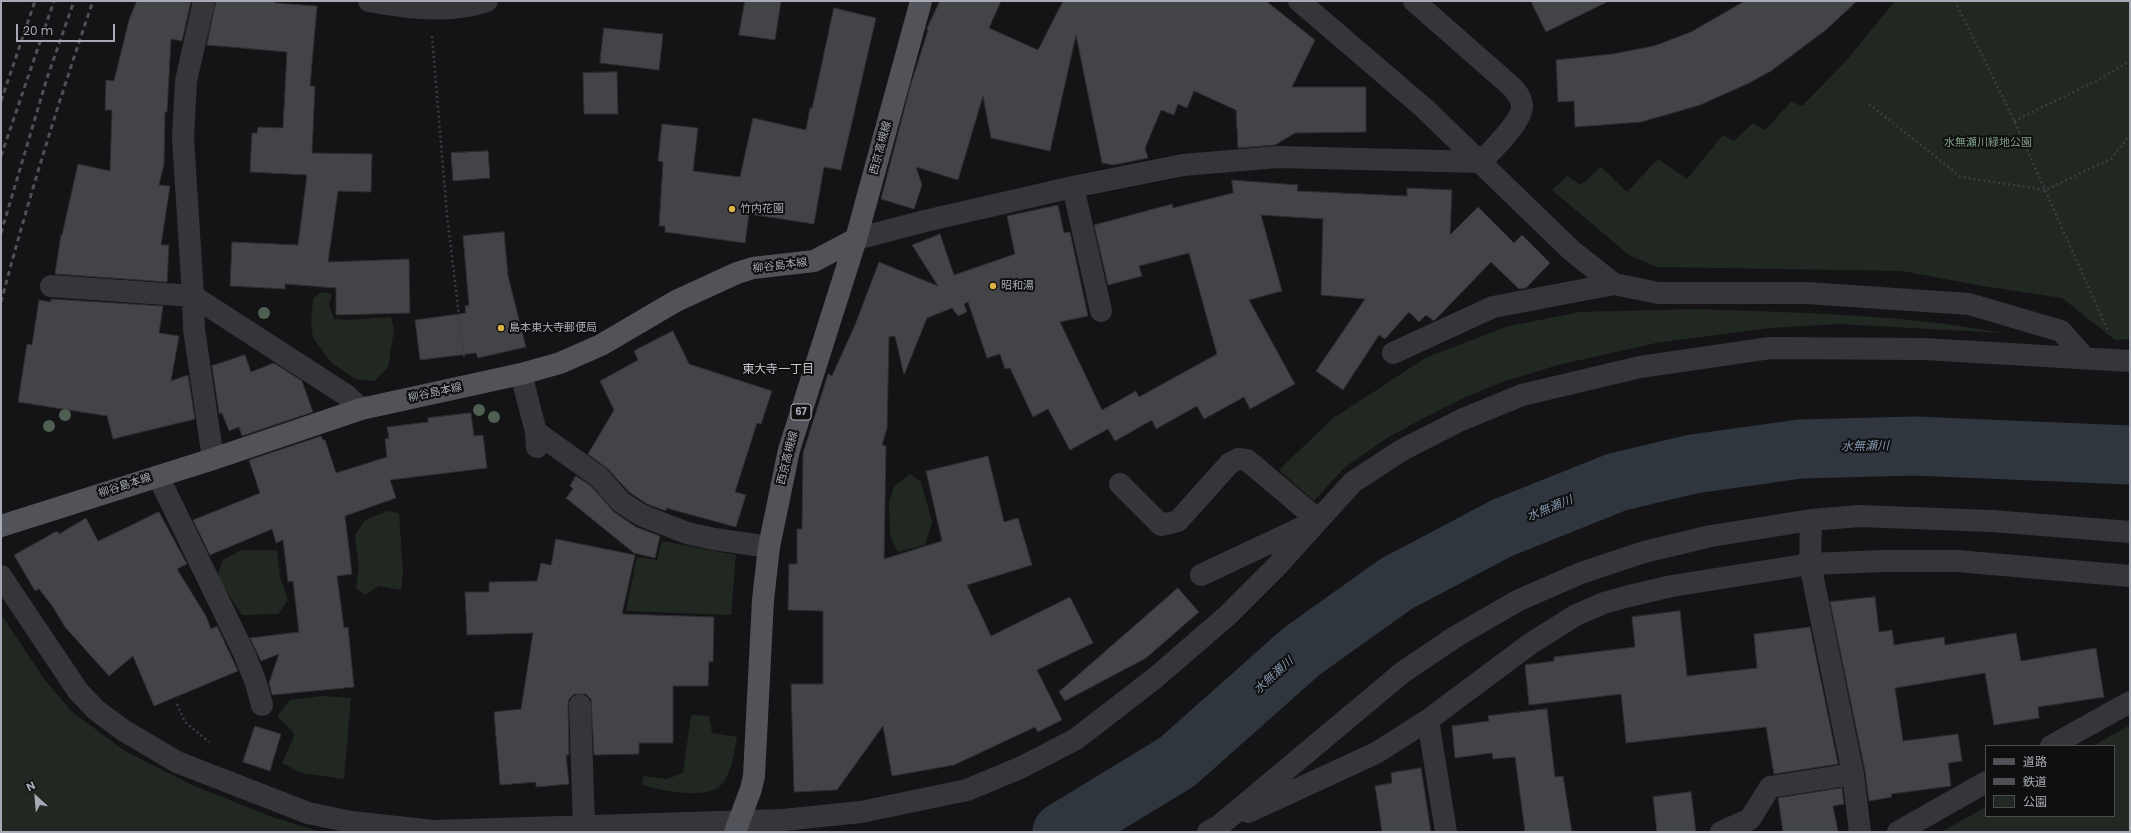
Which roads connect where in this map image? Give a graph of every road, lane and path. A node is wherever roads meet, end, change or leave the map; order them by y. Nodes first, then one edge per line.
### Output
1 (204, 1) edge
2 (369, 1) edge
3 (487, 1) edge
4 (921, 1) edge
5 (1299, 1) edge
6 (1955, 1) edge
7 (1422, 4) edge
8 (430, 9) junction
9 (2130, 61) edge
10 (1869, 104) dead end
11 (2014, 121) junction
12 (2130, 135) edge
13 (1481, 162) junction
14 (1073, 187) junction
15 (2045, 190) junction
16 (856, 239) junction
17 (1614, 284) junction
18 (51, 286) dead end
19 (193, 296) junction
20 (1101, 311) dead end
21 (1392, 353) dead end
22 (2085, 358) junction
23 (2125, 361) edge
24 (520, 374) junction
25 (468, 386) junction
26 (361, 409) junction
27 (213, 459) junction
28 (158, 476) junction
29 (1120, 484) dead end
30 (1318, 520) junction
31 (1811, 520) junction
32 (1, 526) edge
33 (2130, 532) edge
34 (769, 547) junction
35 (1810, 564) junction
36 (1201, 575) dead end
37 (1, 576) edge
38 (2130, 576) edge
39 (2130, 702) edge
40 (176, 704) dead end
41 (262, 705) dead end
42 (580, 705) dead end
43 (1428, 720) junction
44 (211, 744) dead end
45 (2053, 745) edge
46 (1853, 774) junction
47 (1985, 783) edge
48 (584, 826) junction
49 (737, 826) edge
50 (1213, 829) edge
51 (1446, 832) edge
52 (1721, 832) edge
53 (1860, 832) edge
54 (1898, 832) edge

1 - 19 street
2 - 8 street
3 - 8 street
4 - 16 main road, 西京高槻線 / 67
5 - 13 street
6 - 11 path
7 - 13 street
8 - 25 path
9 - 11 path
10 - 15 path
11 - 15 path
12 - 15 path
13 - 14 street
13 - 17 street
14 - 16 street
14 - 20 street
15 - 23 path
16 - 24 main road, 柳谷島本線
16 - 34 main road, 西京高槻線 / 67
17 - 21 street
17 - 22 street
18 - 19 street
19 - 26 street
19 - 27 street
22 - 23 street
22 - 30 street
24 - 25 main road, 柳谷島本線
24 - 34 street
25 - 26 main road, 柳谷島本線
26 - 27 main road, 柳谷島本線
27 - 28 main road, 柳谷島本線
28 - 32 main road, 柳谷島本線
28 - 41 street
29 - 30 street
30 - 36 street
30 - 49 street
31 - 33 street
31 - 35 street
31 - 50 street
34 - 49 main road, 西京高槻線 / 67
35 - 38 street
35 - 43 street
35 - 46 street
37 - 48 street
39 - 45 street
40 - 44 path
42 - 48 street
43 - 50 street
43 - 51 street
46 - 52 street
46 - 53 street
47 - 54 street
48 - 49 street

